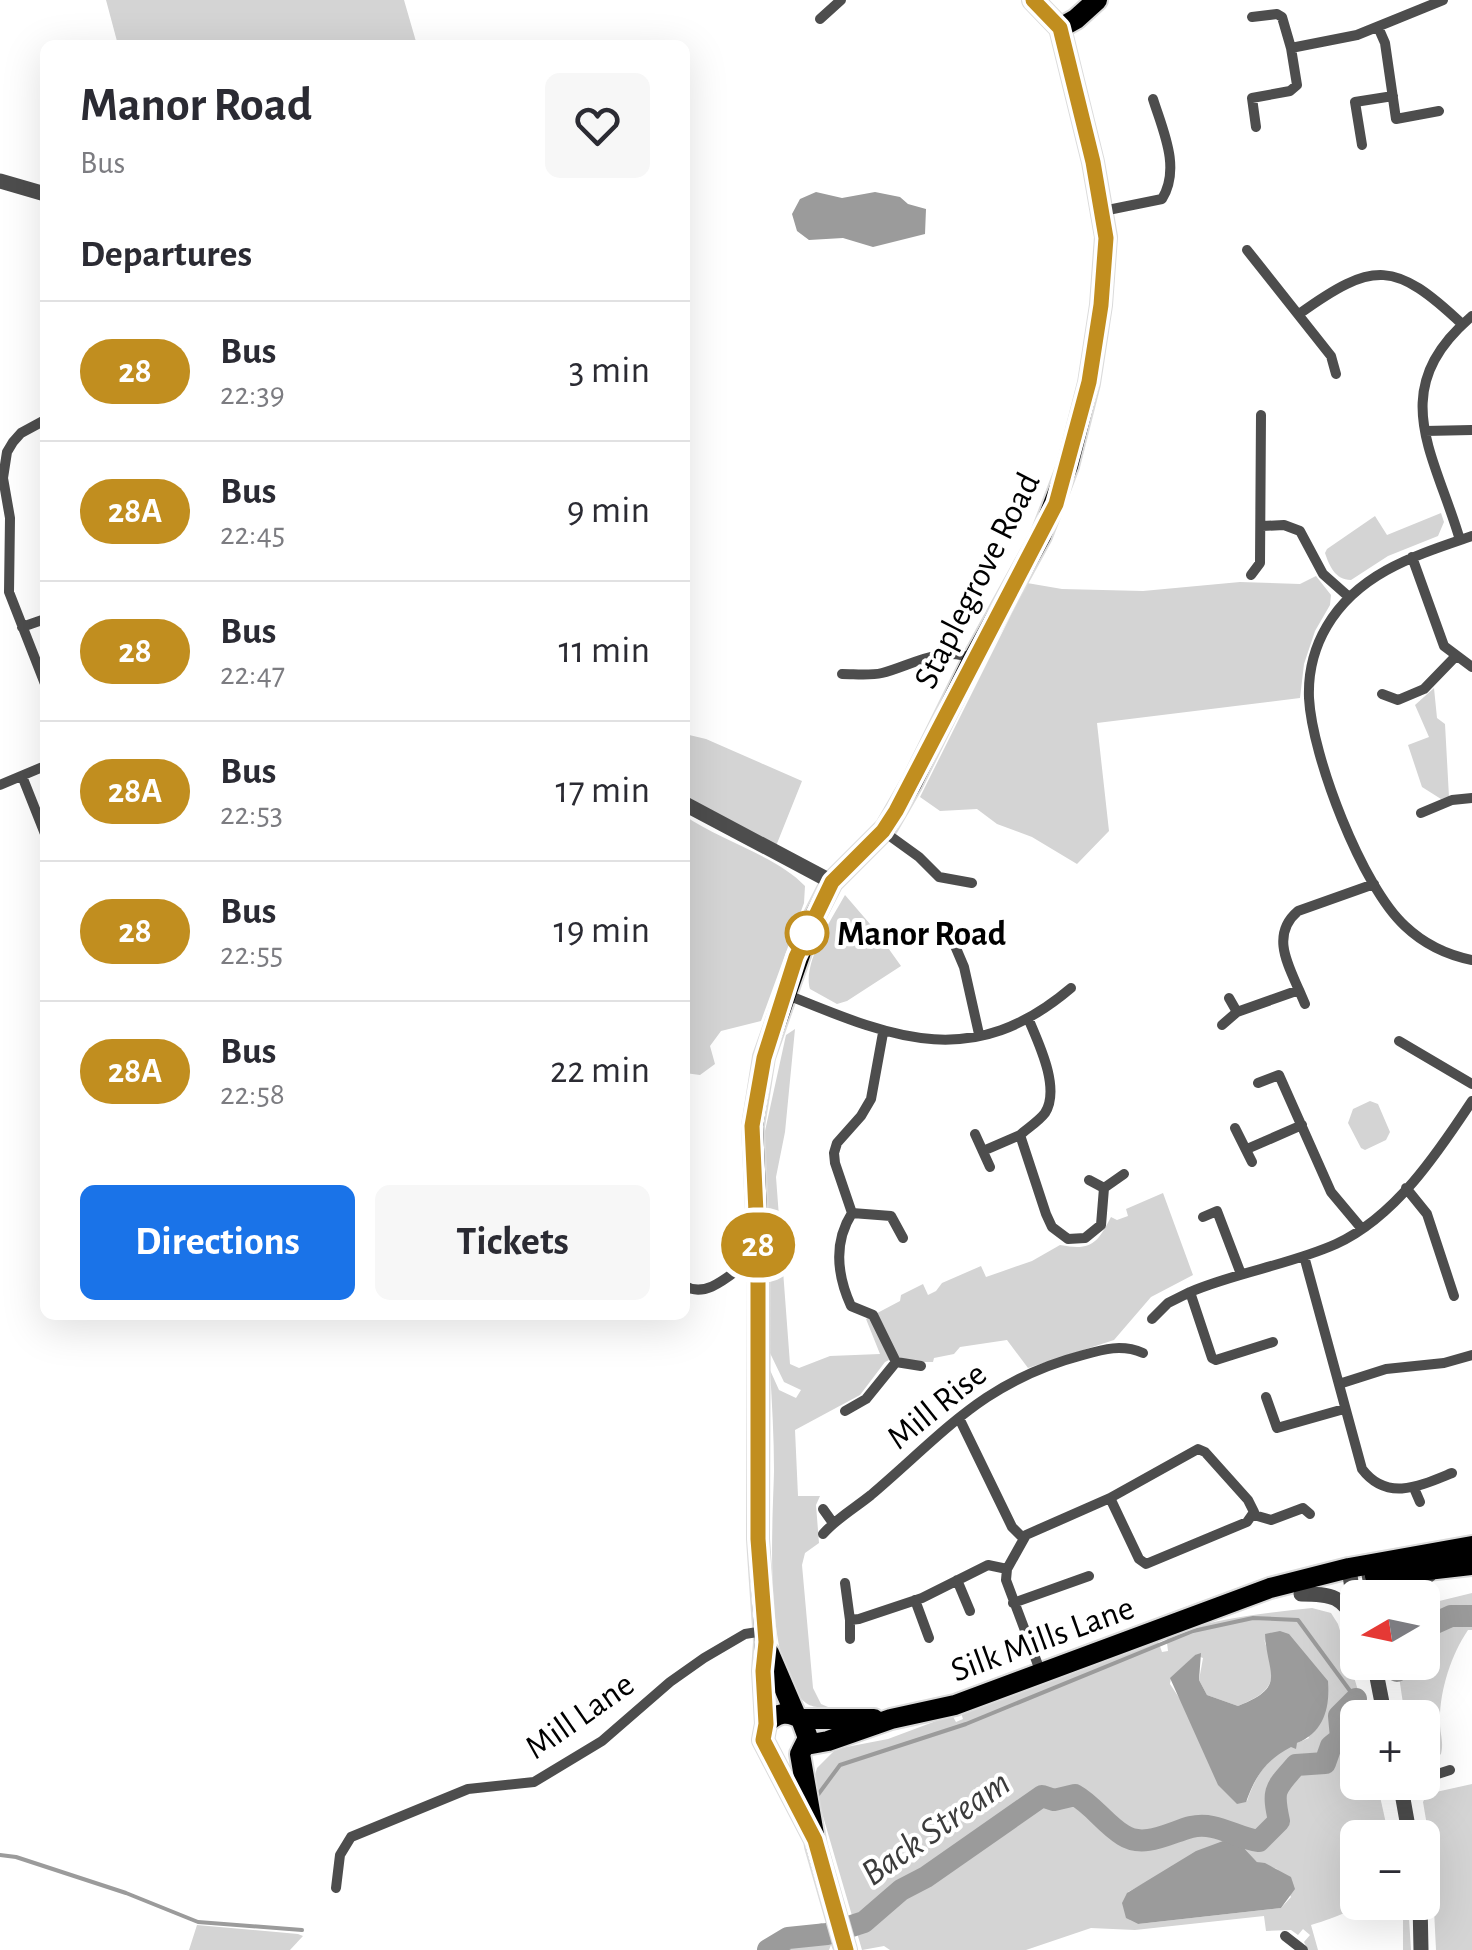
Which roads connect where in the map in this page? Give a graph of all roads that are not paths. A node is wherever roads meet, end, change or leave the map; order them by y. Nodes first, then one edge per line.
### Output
1 (841, 0) edge
2 (1032, 0) edge
3 (1097, 0) edge
4 (1443, 0) edge
5 (1252, 17) dead end
6 (820, 19) dead end
7 (1378, 27) junction
8 (1060, 28) junction
9 (1292, 48) junction
10 (1393, 96) junction
11 (1153, 99) dead end
12 (1172, 111) dead end
13 (1438, 112) dead end
14 (1158, 115) junction
15 (1256, 127) dead end
16 (1362, 144) dead end
17 (0, 181) edge
18 (40, 193) edge
19 (1102, 211) junction
20 (1246, 250) dead end
21 (1299, 314) junction
22 (1472, 316) edge
23 (1462, 324) junction
24 (1336, 374) dead end
25 (1261, 415) dead end
26 (40, 423) edge
27 (1472, 430) edge
28 (1425, 431) junction
29 (2, 466) edge
30 (1262, 526) junction
31 (1466, 538) edge
32 (1412, 556) junction
33 (1251, 575) dead end
34 (1349, 597) junction
35 (40, 621) edge
36 (22, 628) junction
37 (1455, 656) junction
38 (972, 659) junction
39 (1472, 667) edge
40 (40, 672) edge
41 (842, 674) dead end
42 (1382, 694) dead end
43 (40, 768) edge
44 (22, 776) junction
45 (0, 785) edge
46 (1472, 798) edge
47 (1426, 805) dead end
48 (690, 807) edge
49 (40, 821) edge
50 (883, 831) junction
51 (832, 882) junction
52 (972, 883) dead end
53 (1374, 884) junction
54 (947, 926) dead end
55 (959, 954) junction
56 (1472, 960) edge
57 (944, 962) dead end
58 (1071, 988) dead end
59 (1299, 990) junction
60 (784, 994) junction
61 (1229, 998) dead end
62 (1305, 1004) dead end
63 (1237, 1012) junction
64 (1028, 1018) junction
65 (1222, 1025) dead end
66 (883, 1033) junction
67 (979, 1034) junction
68 (1399, 1041) dead end
69 (1258, 1083) dead end
70 (1472, 1084) edge
71 (1472, 1101) edge
72 (1302, 1125) junction
73 (1235, 1128) dead end
74 (976, 1134) dead end
75 (1020, 1134) junction
76 (1248, 1149) junction
77 (983, 1152) junction
78 (1252, 1162) dead end
79 (990, 1168) dead end
80 (1124, 1174) dead end
81 (1089, 1180) dead end
82 (1104, 1188) junction
83 (1406, 1188) junction
84 (896, 1204) dead end
85 (1230, 1206) dead end
86 (1217, 1211) junction
87 (852, 1213) junction
88 (891, 1216) junction
89 (1203, 1217) dead end
90 (1362, 1228) junction
91 (903, 1238) dead end
92 (758, 1256) junction
93 (1304, 1256) junction
94 (1241, 1274) junction
95 (1450, 1281) junction
96 (1434, 1285) dead end
97 (690, 1289) edge
98 (1190, 1292) junction
99 (1454, 1296) dead end
100 (1152, 1319) dead end
101 (1143, 1352) dead end
102 (1472, 1355) edge
103 (1266, 1360) dead end
104 (896, 1362) junction
105 (1444, 1364) junction
106 (921, 1366) dead end
107 (1448, 1377) dead end
108 (1339, 1384) junction
109 (1266, 1397) dead end
110 (866, 1399) junction
111 (1344, 1409) junction
112 (845, 1410) dead end
113 (874, 1414) dead end
114 (959, 1418) junction
115 (1277, 1428) junction
116 (1282, 1442) dead end
117 (1452, 1473) dead end
118 (1414, 1488) junction
119 (1110, 1498) junction
120 (1420, 1502) dead end
121 (822, 1509) dead end
122 (1254, 1514) junction
123 (1310, 1514) dead end
124 (833, 1522) junction
125 (822, 1534) dead end
126 (1024, 1538) junction
127 (1472, 1546) edge
128 (1472, 1565) edge
129 (1007, 1569) junction
130 (1089, 1576) dead end
131 (1362, 1578) edge
132 (957, 1580) junction
133 (1417, 1580) edge
134 (844, 1583) dead end
135 (1301, 1594) junction
136 (915, 1600) junction
137 (1340, 1600) edge
138 (1013, 1603) junction
139 (1212, 1609) junction
140 (970, 1611) dead end
141 (850, 1620) junction
142 (765, 1636) junction
143 (929, 1638) dead end
144 (850, 1639) dead end
145 (1041, 1673) junction
146 (799, 1718) junction
147 (891, 1719) junction
148 (766, 1724) junction
149 (803, 1749) junction
150 (772, 1754) junction
151 (1450, 1770) dead end
152 (1440, 1773) edge
153 (815, 1840) junction
154 (336, 1888) dead end
155 (1420, 1920) edge
156 (842, 1936) edge
157 (1286, 1936) dead end
158 (1303, 1950) edge
159 (1421, 1950) edge

1 - 6 street
2 - 8 main road
3 - 8 main road
4 - 7 street
5 - 9 street
7 - 9 street
7 - 10 street
8 - 19 main road, Staplegrove Road
9 - 15 street
10 - 13 street
10 - 16 street
11 - 14 street
12 - 14 street
14 - 19 street
17 - 18 street
19 - 38 main road, Staplegrove Road
20 - 21 street
21 - 23 street
21 - 24 street
22 - 23 street
23 - 28 street
25 - 30 street
26 - 29 street
27 - 28 street
28 - 31 street
29 - 36 street
30 - 33 street
30 - 34 street
31 - 32 street
32 - 34 street
32 - 37 street
34 - 53 street
35 - 36 street
36 - 40 street
37 - 39 street
37 - 42 street
38 - 41 street
38 - 50 main road, Staplegrove Road
43 - 44 street
44 - 45 street
44 - 49 street
46 - 47 street
48 - 51 street
50 - 51 main road, Staplegrove Road
50 - 52 street
51 - 60 main road, Staplegrove Road
53 - 56 street
53 - 59 street
54 - 55 street
55 - 57 street
55 - 67 street
58 - 64 street
59 - 62 street
59 - 63 street
60 - 66 street
60 - 92 main road, Staplegrove Road
61 - 63 street
63 - 65 street
64 - 67 street
64 - 75 street
66 - 67 street
66 - 87 street
68 - 70 street
69 - 72 street
71 - 83 street
72 - 76 street
72 - 90 street
73 - 76 street
74 - 77 street
75 - 77 street
75 - 82 street
76 - 78 street
77 - 79 street
80 - 82 street
81 - 82 street
83 - 90 street
83 - 95 street
84 - 88 street
85 - 86 street
86 - 89 street
86 - 94 street
87 - 88 street
87 - 104 street
88 - 91 street
90 - 93 street
92 - 97 street
92 - 142 main road, Staplegrove Road
93 - 94 street
93 - 108 street
94 - 98 street
95 - 96 street
95 - 99 street
98 - 100 street
98 - 103 street
101 - 114 street, Mill Rise
102 - 105 street
104 - 106 street
104 - 110 street
105 - 107 street
105 - 108 street
108 - 111 street
109 - 115 street
110 - 112 street
110 - 113 street
111 - 115 street
111 - 118 street
114 - 124 street, Mill Rise
114 - 126 street
115 - 116 street
117 - 118 street
118 - 120 street
119 - 122 street
119 - 122 street
119 - 126 street
121 - 124 street
122 - 123 street
124 - 125 street, Mill Rise
126 - 129 street
127 - 131 main road, Silk Mills Lane
128 - 131 main road, Silk Mills Lane
128 - 133 street
129 - 132 street
129 - 138 street
130 - 138 street
131 - 135 main road, Silk Mills Lane
131 - 139 main road, Silk Mills Lane
132 - 136 street
132 - 140 street
134 - 141 street
135 - 137 street
135 - 139 main road, Silk Mills Lane
136 - 141 street
136 - 143 street
138 - 145 street
139 - 145 main road, Silk Mills Lane
141 - 144 street
142 - 146 main road
142 - 148 main road
142 - 154 street, Mill Lane
145 - 147 main road, Silk Mills Lane
146 - 147 main road, Silk Mills Lane
146 - 148 main road
146 - 149 main road
147 - 149 main road, Silk Mills Lane
148 - 150 main road
149 - 150 main road
149 - 153 main road
150 - 153 main road
151 - 152 street
153 - 156 main road
155 - 159 street
157 - 158 street

